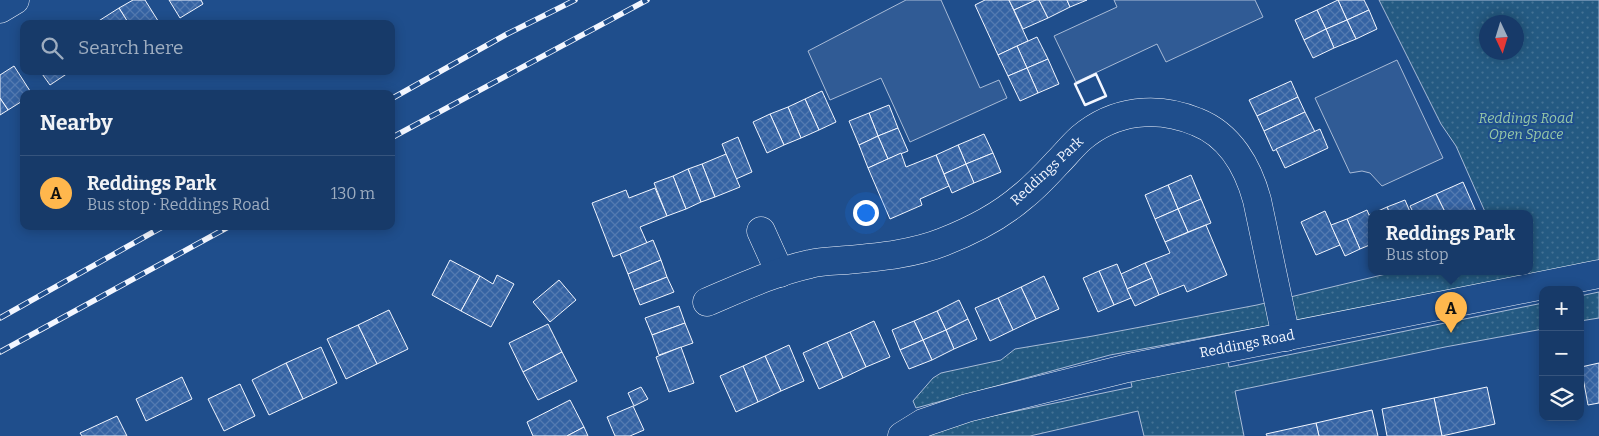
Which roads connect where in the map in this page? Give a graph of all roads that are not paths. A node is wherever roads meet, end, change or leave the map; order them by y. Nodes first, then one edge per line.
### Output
1 (16, 0) edge
2 (0, 9) edge
3 (760, 231) dead end
4 (780, 273) junction
5 (1599, 274) edge
6 (707, 302) dead end
7 (1286, 337) junction
8 (902, 436) edge

1 - 2 street
3 - 4 street
4 - 6 street, Reddings Park
4 - 7 street, Reddings Park
5 - 7 street, Reddings Road
7 - 8 street, Reddings Road

